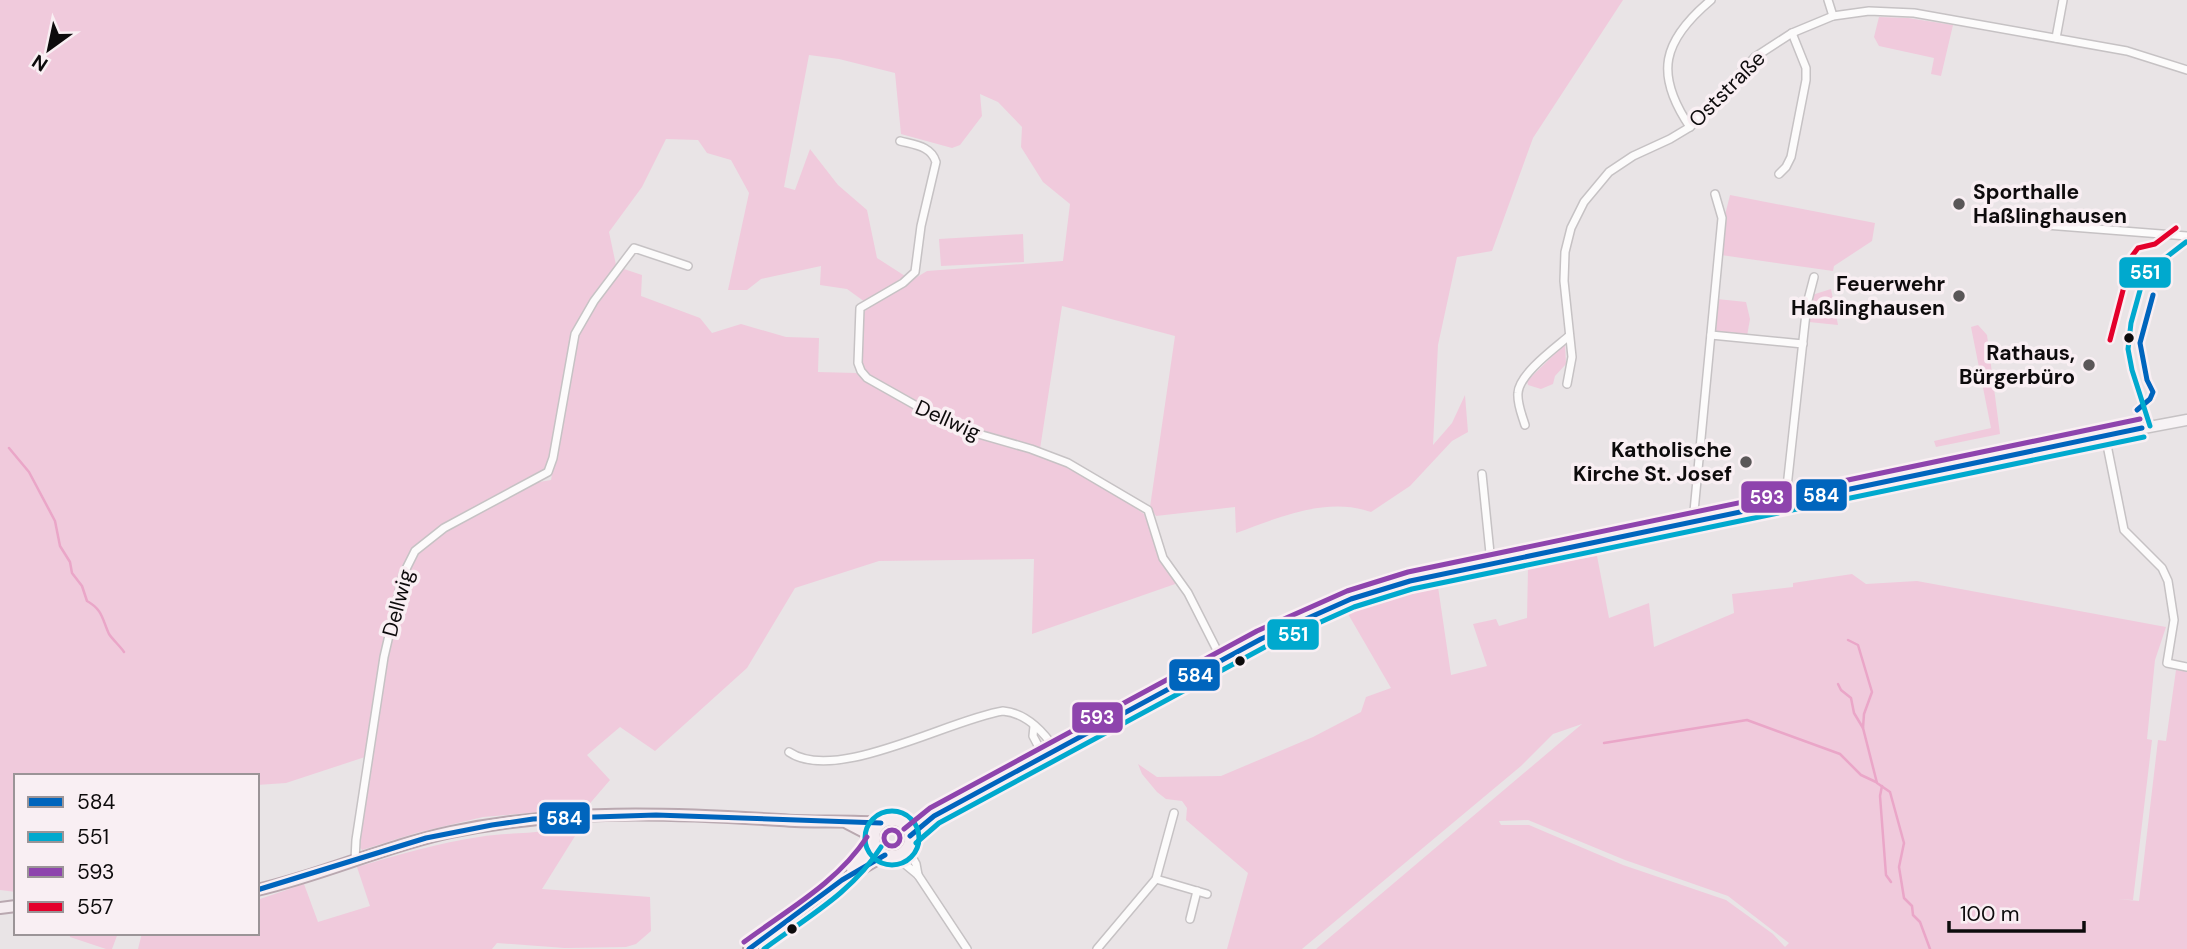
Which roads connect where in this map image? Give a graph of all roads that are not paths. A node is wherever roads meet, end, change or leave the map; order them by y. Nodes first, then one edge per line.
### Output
1 (1711, 0) edge
2 (1828, 0) edge
3 (2063, 0) edge
4 (1833, 16) junction
5 (1792, 33) junction
6 (2056, 38) junction
7 (2187, 70) edge
8 (1690, 127) junction
9 (900, 141) dead end
10 (1779, 174) dead end
11 (1715, 194) dead end
12 (2020, 215) dead end
13 (2187, 236) edge
14 (688, 266) dead end
15 (1814, 277) dead end
16 (1711, 335) junction
17 (1569, 336) junction
18 (1803, 344) junction
19 (1567, 384) dead end
20 (2187, 420) edge
21 (1525, 425) dead end
22 (2105, 435) junction
23 (1482, 474) dead end
24 (1789, 502) junction
25 (1693, 522) junction
26 (1491, 564) junction
27 (1222, 660) junction
28 (2187, 667) edge
29 (1034, 726) junction
30 (1055, 749) junction
31 (789, 752) dead end
32 (1043, 755) junction
33 (1174, 813) dead end
34 (934, 816) junction
35 (844, 822) junction
36 (881, 823) junction
37 (904, 824) junction
38 (874, 839) junction
39 (909, 842) junction
40 (890, 855) junction
41 (355, 860) junction
42 (918, 875) junction
43 (1156, 879) junction
44 (842, 880) junction
45 (259, 889) edge
46 (1196, 891) junction
47 (1207, 894) dead end
48 (1190, 919) dead end
49 (749, 949) edge
50 (967, 949) edge
51 (1097, 949) edge

1 - 8 street
2 - 4 street
3 - 6 street
4 - 5 street, Oststraße
4 - 6 street, Oststraße
5 - 8 street, Oststraße
5 - 10 street
6 - 7 street, Oststraße
8 - 17 street, Oststraße
9 - 27 street, Dellwig
11 - 16 street
12 - 13 street
14 - 41 street, Dellwig
15 - 18 street
16 - 18 street
16 - 25 street
17 - 19 street, Oststraße
17 - 21 street
18 - 24 street
20 - 22 main road
22 - 24 main road
22 - 28 street
23 - 26 street
24 - 25 main road
25 - 26 main road
26 - 27 main road
27 - 30 main road
29 - 30 street
29 - 31 street
29 - 32 street
30 - 32 main road
32 - 34 main road
33 - 43 street
34 - 37 main road
34 - 39 main road
35 - 36 main road
35 - 38 main road
35 - 41 main road
36 - 37 main road
36 - 38 main road
37 - 39 main road
38 - 40 main road
38 - 44 main road
39 - 40 main road
39 - 42 street
40 - 42 street
40 - 44 main road
41 - 45 main road
42 - 50 street
43 - 46 street
43 - 51 street
44 - 49 main road
46 - 47 street
46 - 48 street

